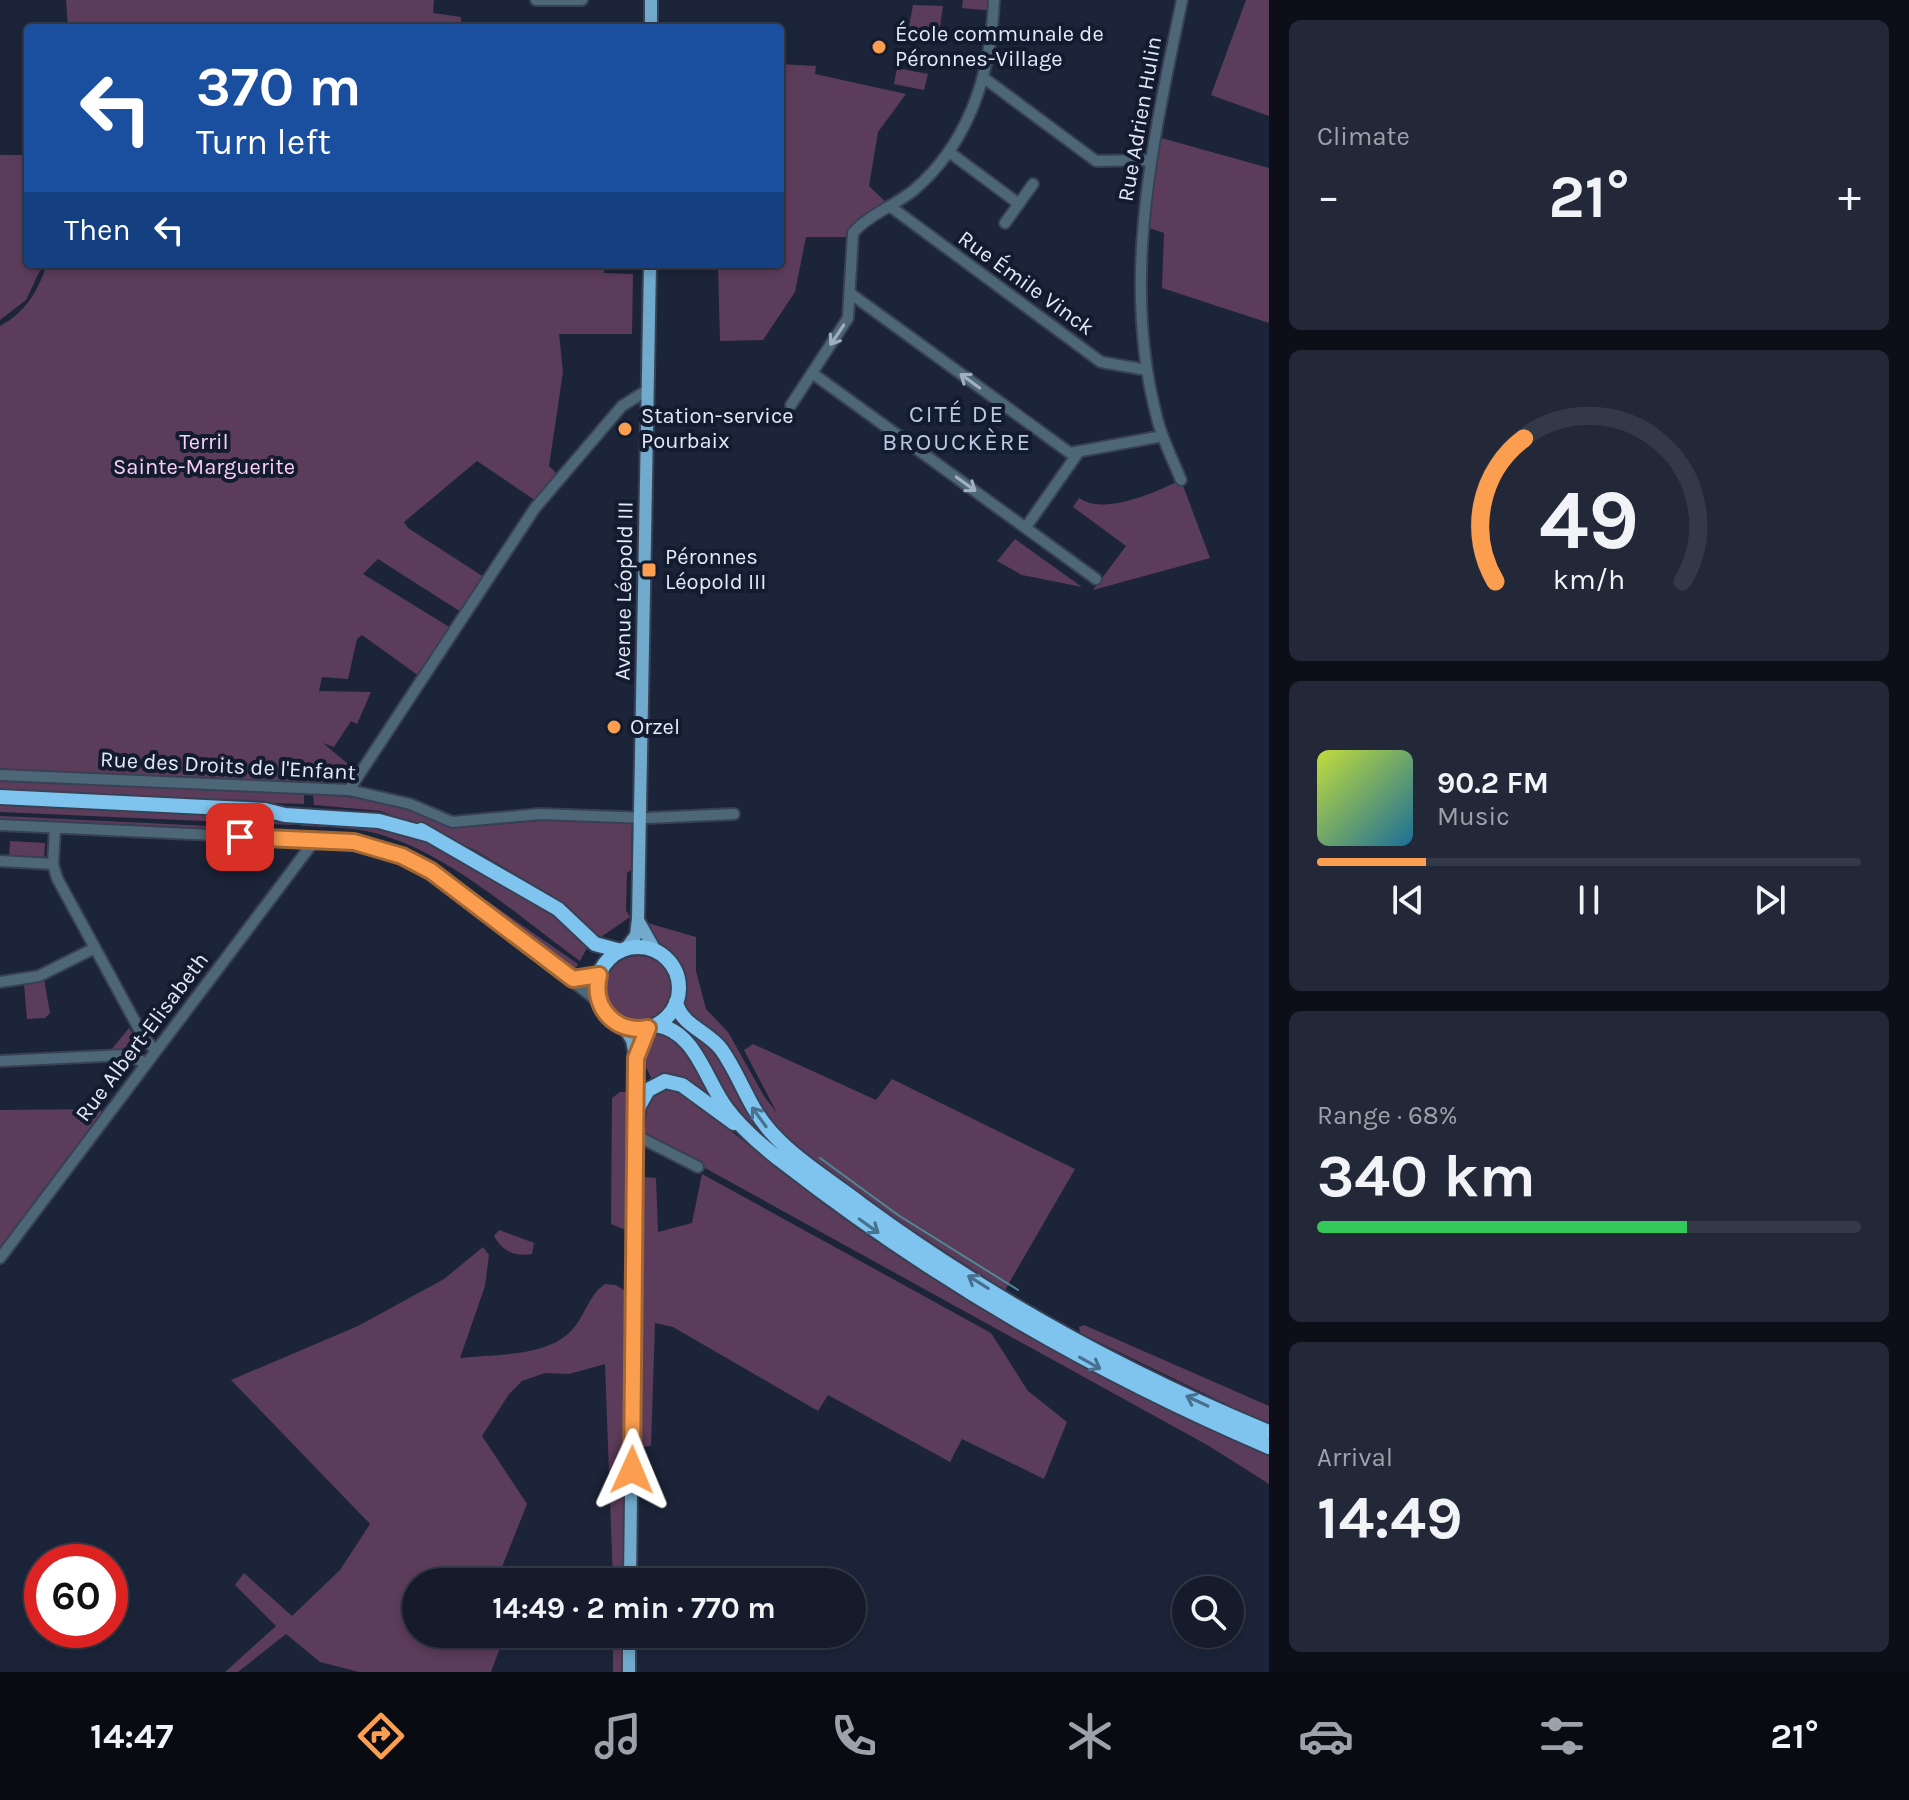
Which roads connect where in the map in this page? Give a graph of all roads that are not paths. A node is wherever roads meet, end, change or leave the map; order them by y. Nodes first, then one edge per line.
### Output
1 (536, 0) edge
2 (582, 0) edge
3 (651, 0) edge
4 (994, 0) edge
5 (1182, 0) edge
6 (651, 24) edge
7 (984, 78) junction
8 (949, 152) junction
9 (1149, 160) junction
10 (1033, 184) dead end
11 (1019, 204) junction
12 (891, 207) junction
13 (1005, 223) dead end
14 (650, 268) edge
15 (851, 294) junction
16 (1147, 370) junction
17 (812, 373) junction
18 (646, 391) junction
19 (627, 404) junction
20 (791, 405) dead end
21 (646, 416) junction
22 (1163, 436) junction
23 (1078, 453) junction
24 (1181, 480) dead end
25 (1026, 527) junction
26 (1096, 579) dead end
27 (0, 775) edge
28 (349, 790) junction
29 (0, 797) edge
30 (734, 814) dead end
31 (641, 817) junction
32 (0, 825) edge
33 (55, 828) junction
34 (315, 840) junction
35 (0, 861) edge
36 (53, 864) junction
37 (638, 919) junction
38 (595, 944) junction
39 (95, 948) junction
40 (623, 951) junction
41 (656, 952) junction
42 (600, 972) junction
43 (573, 979) junction
44 (0, 982) edge
45 (599, 1002) junction
46 (676, 1002) junction
47 (623, 1026) junction
48 (652, 1026) junction
49 (156, 1051) junction
50 (636, 1058) junction
51 (0, 1061) edge
52 (147, 1063) junction
53 (635, 1113) junction
54 (742, 1126) junction
55 (635, 1135) junction
56 (698, 1167) dead end
57 (0, 1258) edge
58 (1269, 1432) edge
59 (1269, 1447) edge
60 (630, 1568) edge
61 (629, 1648) edge
62 (629, 1672) edge

1 - 2 street
3 - 6 main road
4 - 7 street
5 - 9 street, Rue Adrien Hulin
7 - 8 street
7 - 9 street
8 - 11 street
8 - 12 street
9 - 16 street, Rue Adrien Hulin
10 - 11 street
11 - 13 street
12 - 15 street
12 - 16 street, Rue Émile Vinck
14 - 18 main road, Avenue Léopold III
15 -> 17 street
23 -> 15 street
16 - 22 street, Rue Adrien Hulin
17 - 20 street
17 -> 25 street
18 - 19 street
18 - 21 main road, Avenue Léopold III
19 - 21 street
19 - 28 street
21 - 31 main road, Avenue Léopold III
22 - 23 street
22 - 24 street, Rue Adrien Hulin
23 - 25 street
25 - 26 street
27 - 28 street, Rue des Droits de l'Enfant
28 - 31 street, Rue des Droits de l'Enfant
29 - 38 highway
30 - 31 street, Rue des Droits de l'Enfant
31 - 37 main road, Avenue Léopold III
32 - 33 street
33 - 34 street
33 - 36 street
34 - 43 street
34 - 49 street, Rue Albert-Elisabeth
35 - 36 street
36 - 39 street
37 - 40 main road, Avenue Léopold III
37 - 41 main road
38 - 40 highway
38 - 42 highway
39 - 44 street
39 - 49 street
40 - 41 highway
40 - 42 highway
41 - 46 highway
42 - 43 street
42 - 45 highway
43 - 45 street
45 - 47 highway
46 - 48 highway
58 -> 46 highway
47 - 48 highway
47 - 50 main road
48 - 50 main road
48 - 54 highway
49 - 52 street, Rue Albert-Elisabeth
50 - 53 main road
51 - 52 street
52 - 57 street, Rue Albert-Elisabeth
53 - 54 highway
53 - 55 main road
54 -> 59 highway
55 - 56 street
55 - 60 main road
61 - 62 main road

